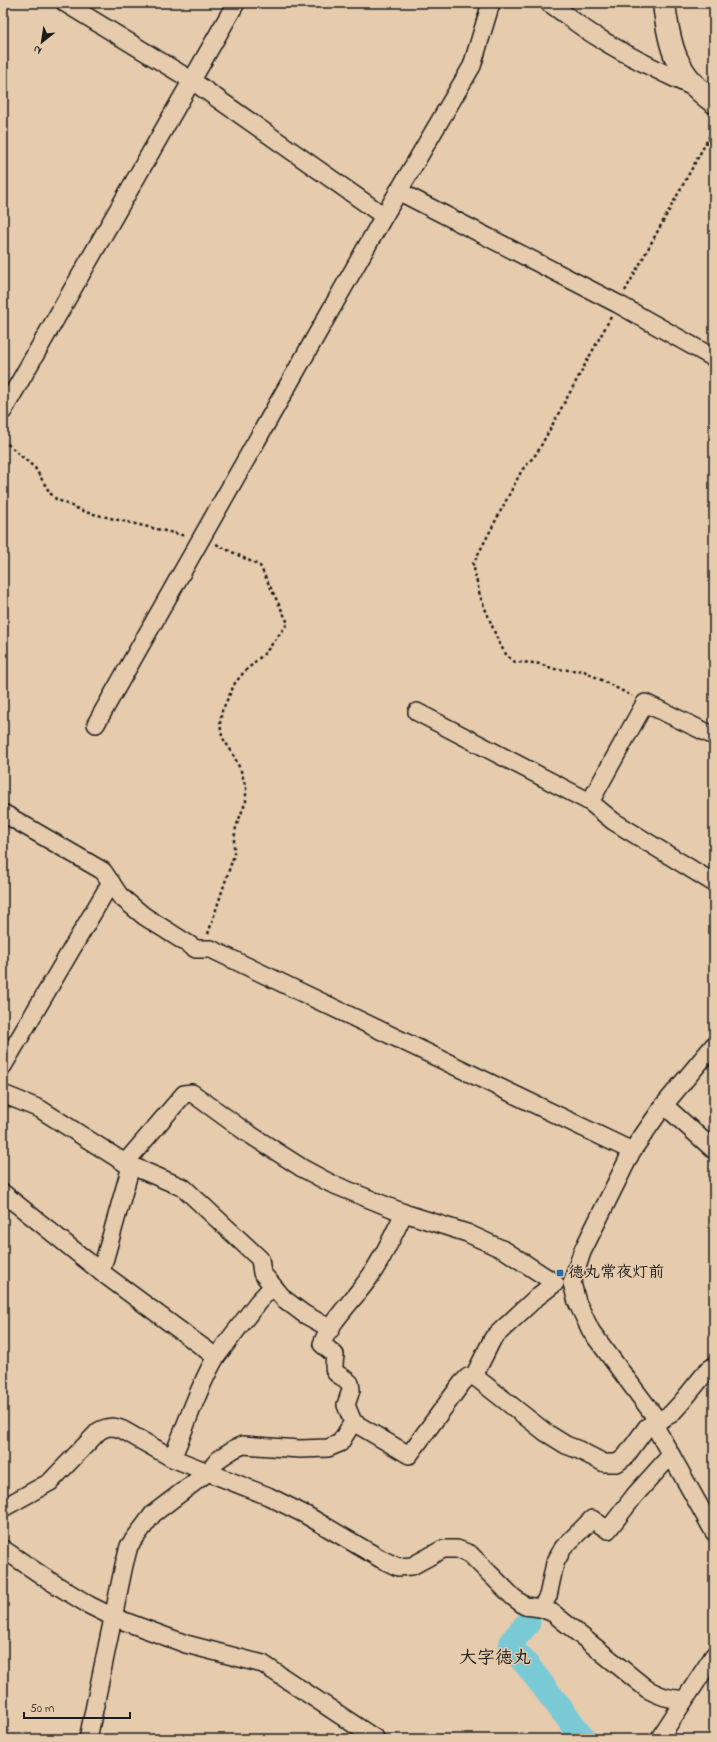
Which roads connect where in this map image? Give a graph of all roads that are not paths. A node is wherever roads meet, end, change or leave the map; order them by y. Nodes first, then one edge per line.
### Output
1 (65, 3) edge
2 (236, 3) edge
3 (491, 3) edge
4 (549, 3) edge
5 (664, 3) edge
6 (191, 80) junction
7 (697, 89) junction
8 (714, 102) edge
9 (398, 191) junction
10 (384, 216) junction
11 (714, 358) edge
12 (3, 411) edge
13 (417, 712) dead end
14 (96, 724) dead end
15 (714, 736) edge
16 (590, 802) junction
17 (3, 813) edge
18 (111, 882) junction
19 (714, 883) edge
20 (714, 1045) edge
21 (3, 1066) edge
22 (3, 1094) edge
23 (664, 1105) junction
24 (714, 1150) edge
25 (632, 1151) junction
26 (128, 1164) junction
27 (3, 1193) edge
28 (404, 1213) junction
29 (101, 1272) junction
30 (564, 1283) junction
31 (273, 1286) junction
32 (331, 1329) junction
33 (216, 1358) junction
34 (714, 1366) edge
35 (474, 1376) junction
36 (353, 1422) junction
37 (655, 1422) junction
38 (671, 1455) junction
39 (172, 1458) junction
40 (208, 1472) junction
41 (3, 1508) edge
42 (714, 1532) edge
43 (3, 1549) edge
44 (541, 1608) junction
45 (113, 1617) junction
46 (714, 1655) edge
47 (685, 1699) junction
48 (88, 1739) edge
49 (376, 1739) edge
50 (659, 1739) edge

1 - 6 street
2 - 6 street
3 - 9 street
4 - 7 street
5 - 7 main road
6 - 10 street
6 - 12 street
7 - 8 main road
9 - 10 street
9 - 11 street
10 - 14 street
13 - 16 street
15 - 16 street
16 - 19 street
17 - 18 street
18 - 21 street
18 - 25 street
20 - 23 street
22 - 26 street
23 - 24 street
23 - 25 street
25 - 30 street
26 - 28 street
26 - 29 street
26 - 31 street
27 - 29 street
28 - 30 street
28 - 32 street
29 - 33 street
30 - 35 street
30 - 37 street
31 - 32 street
31 - 33 street
32 - 36 street
33 - 39 street
34 - 37 street
35 - 36 street
35 - 37 street
36 - 40 street
37 - 38 street
38 - 42 street
38 - 44 street
39 - 40 street
39 - 41 street
40 - 44 street
40 - 45 street
43 - 45 street
44 - 47 street
45 - 48 street
45 - 49 street
46 - 47 street
47 - 50 street

